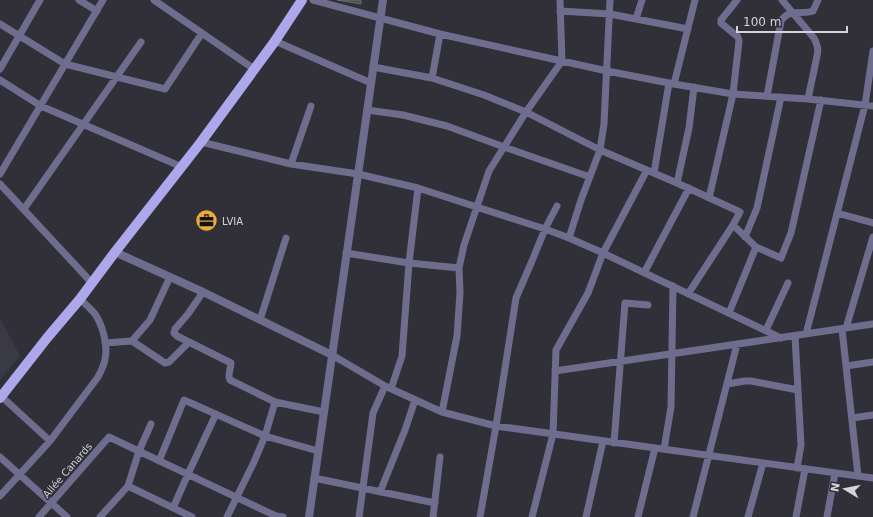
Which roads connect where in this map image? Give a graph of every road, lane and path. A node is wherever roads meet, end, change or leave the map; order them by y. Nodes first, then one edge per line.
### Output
1 (40, 0) edge
2 (79, 0) edge
3 (103, 0) edge
4 (154, 0) edge
5 (301, 0) edge
6 (313, 0) edge
7 (383, 0) edge
8 (560, 0) edge
9 (610, 0) edge
10 (642, 0) edge
11 (695, 0) edge
12 (737, 0) edge
13 (782, 0) edge
14 (818, 0) edge
15 (97, 11) junction
16 (560, 11) junction
17 (792, 13) junction
18 (610, 14) junction
19 (380, 18) junction
20 (636, 19) junction
21 (0, 24) edge
22 (688, 29) junction
23 (202, 33) junction
24 (440, 34) junction
25 (19, 36) junction
26 (275, 41) junction
27 (141, 42) dead end
28 (873, 51) edge
29 (562, 61) junction
30 (65, 64) junction
31 (373, 67) junction
32 (0, 69) edge
33 (254, 69) junction
34 (607, 71) junction
35 (116, 77) junction
36 (432, 78) junction
37 (0, 80) edge
38 (371, 83) junction
39 (671, 84) junction
40 (694, 87) junction
41 (733, 94) junction
42 (767, 96) junction
43 (781, 97) junction
44 (808, 99) junction
45 (821, 100) junction
46 (865, 105) junction
47 (40, 106) junction
48 (311, 106) dead end
49 (873, 106) edge
50 (367, 110) junction
51 (526, 112) junction
52 (84, 124) junction
53 (201, 142) junction
54 (504, 147) junction
55 (600, 150) junction
56 (291, 164) junction
57 (182, 167) junction
58 (650, 172) junction
59 (0, 174) edge
60 (358, 174) junction
61 (590, 177) junction
62 (677, 183) junction
63 (0, 184) edge
64 (418, 188) junction
65 (689, 188) junction
66 (709, 198) junction
67 (557, 206) dead end
68 (478, 207) junction
69 (24, 209) junction
70 (837, 213) junction
71 (873, 223) edge
72 (733, 225) junction
73 (545, 229) junction
74 (745, 237) junction
75 (873, 237) edge
76 (286, 238) dead end
77 (569, 238) junction
78 (756, 247) junction
79 (115, 252) junction
80 (346, 253) junction
81 (603, 254) junction
82 (409, 263) junction
83 (459, 268) junction
84 (644, 273) junction
85 (170, 277) junction
86 (92, 283) junction
87 (788, 283) dead end
88 (674, 286) junction
89 (203, 292) junction
90 (688, 294) junction
91 (80, 299) junction
92 (648, 305) dead end
93 (729, 313) junction
94 (260, 320) junction
95 (873, 324) edge
96 (844, 328) junction
97 (766, 330) junction
98 (806, 334) junction
99 (795, 336) junction
100 (781, 338) junction
101 (132, 341) junction
102 (189, 342) junction
103 (105, 343) junction
104 (737, 344) junction
105 (672, 354) junction
106 (332, 355) junction
107 (621, 361) junction
108 (873, 362) edge
109 (846, 366) junction
110 (555, 371) junction
111 (727, 384) junction
112 (388, 388) junction
113 (798, 390) junction
114 (1, 397) edge
115 (415, 400) junction
116 (276, 402) junction
117 (324, 412) junction
118 (442, 412) junction
119 (216, 414) junction
120 (873, 415) edge
121 (852, 418) junction
122 (151, 424) dead end
123 (496, 426) junction
124 (553, 434) junction
125 (265, 436) junction
126 (50, 440) junction
127 (603, 441) junction
128 (614, 442) junction
129 (655, 448) junction
130 (664, 449) junction
131 (138, 451) junction
132 (318, 451) junction
133 (0, 456) edge
134 (709, 456) junction
135 (440, 457) dead end
136 (159, 460) junction
137 (763, 463) junction
138 (797, 468) junction
139 (805, 469) junction
140 (834, 473) junction
141 (20, 474) junction
142 (188, 474) junction
143 (858, 476) junction
144 (314, 478) junction
145 (873, 478) edge
146 (128, 486) junction
147 (363, 488) junction
148 (380, 492) junction
149 (0, 496) edge
150 (237, 497) junction
151 (52, 503) junction
152 (435, 503) junction
153 (173, 508) junction
154 (39, 517) edge
155 (67, 517) edge
156 (100, 517) edge
157 (192, 517) edge
158 (227, 517) edge
159 (283, 517) edge
160 (308, 517) edge
161 (359, 517) edge
162 (433, 517) edge
163 (480, 517) edge
164 (532, 517) edge
165 (586, 517) edge
166 (638, 517) edge
167 (693, 517) edge
168 (748, 517) edge
169 (796, 517) edge
170 (827, 517) edge

1 - 25 street
2 - 15 street
3 - 15 street
4 - 23 street
5 - 26 main road
6 - 19 street
7 - 19 street
8 - 16 street
9 - 18 street
10 - 20 street
11 - 22 street
12 - 41 street
13 - 17 street
14 - 17 street
15 - 30 street
16 - 18 street
16 - 29 street
17 - 42 street
17 - 44 street
18 - 20 street
18 - 34 street
19 - 24 street
19 - 31 street
20 - 22 street
21 - 25 street
22 - 39 street
23 - 33 street
23 - 35 street
24 - 29 street
24 - 36 street
25 - 30 street
25 - 32 street
26 - 33 main road
26 - 38 street
27 - 35 street
28 - 46 street
29 - 34 street
29 - 51 street
30 - 35 street
30 - 47 street
31 - 36 street
31 - 38 street
33 - 53 main road
34 - 39 street
34 - 55 street
35 - 52 street
36 - 51 street
37 - 47 street
38 - 50 street
39 - 40 street
39 - 58 street
40 - 41 street
40 - 62 street
41 - 42 street
41 - 66 street
42 - 43 street
43 - 44 street
43 - 74 street
44 - 45 street
45 - 46 street
45 - 78 street
46 - 49 street
46 - 70 street
47 - 52 street
47 - 59 street
48 - 56 street
50 - 54 street
50 - 60 street
51 - 54 street
51 - 55 street
52 - 57 street
52 - 69 street
53 - 56 street
53 - 57 main road
54 - 61 street
54 - 68 street
55 - 58 street
55 - 61 street
56 - 60 street
57 - 79 main road
58 - 62 street
58 - 81 street
60 - 64 street
60 - 80 street
61 - 77 street
62 - 65 street
63 - 69 street
64 - 68 street
64 - 82 street
65 - 66 street
65 - 84 street
66 - 72 street
67 - 73 street
68 - 73 street
68 - 83 street
69 - 86 street
70 - 71 street
70 - 98 street
72 - 74 street
72 - 90 street
73 - 77 street
73 - 123 street
74 - 78 street
75 - 96 street
76 - 94 street
77 - 81 street
78 - 93 street
79 - 85 street
79 - 86 main road
80 - 82 street
80 - 106 street
81 - 84 street
81 - 110 street
82 - 83 street
82 - 112 street
83 - 118 street
84 - 88 street
85 - 89 street
85 - 101 street
86 - 91 main road
87 - 97 street
88 - 90 street
88 - 105 street
89 - 94 street
89 - 102 street
90 - 93 street
91 - 103 street
91 - 114 main road
92 - 107 street
93 - 97 street
94 - 106 street
95 - 96 street
96 - 98 street
96 - 109 street
97 - 100 street
98 - 99 street
99 - 100 street
99 - 113 street
100 - 104 street
101 - 102 street
101 - 103 street
102 - 116 street
103 - 126 street
104 - 105 street
104 - 111 street
105 - 107 street
105 - 130 street
106 - 112 street
106 - 117 street
107 - 110 street
107 - 128 street
108 - 109 street
109 - 121 street
110 - 124 street
111 - 113 street
111 - 134 street
112 - 115 street
112 - 147 street
113 - 138 street
114 - 126 street
115 - 118 street
115 - 148 street
116 - 117 street
116 - 125 street
117 - 132 street
118 - 123 street
119 - 125 street
119 - 136 street
119 - 142 street
120 - 121 street
121 - 143 street
122 - 131 street
123 - 124 street
123 - 163 street
124 - 127 street
124 - 164 street
125 - 132 street
125 - 150 street
126 - 141 street
127 - 128 street
127 - 165 street
128 - 129 street
129 - 130 street
129 - 166 street
130 - 134 street
131 - 136 street
131 - 146 street
131 - 151 street, Allée Canards
132 - 144 street
133 - 141 street
134 - 137 street
134 - 167 street
135 - 152 street
136 - 142 street
137 - 138 street
137 - 168 street
138 - 139 street
139 - 140 street
139 - 169 street
140 - 143 street
140 - 170 street
141 - 149 street
141 - 151 street
142 - 150 street
142 - 153 street
143 - 145 street
144 - 147 street
144 - 160 street
146 - 153 street
146 - 156 street
147 - 148 street
147 - 161 street
148 - 152 street
150 - 158 street
150 - 159 street
151 - 154 street, Allée Canards
151 - 155 street
152 - 162 street
153 - 157 street

